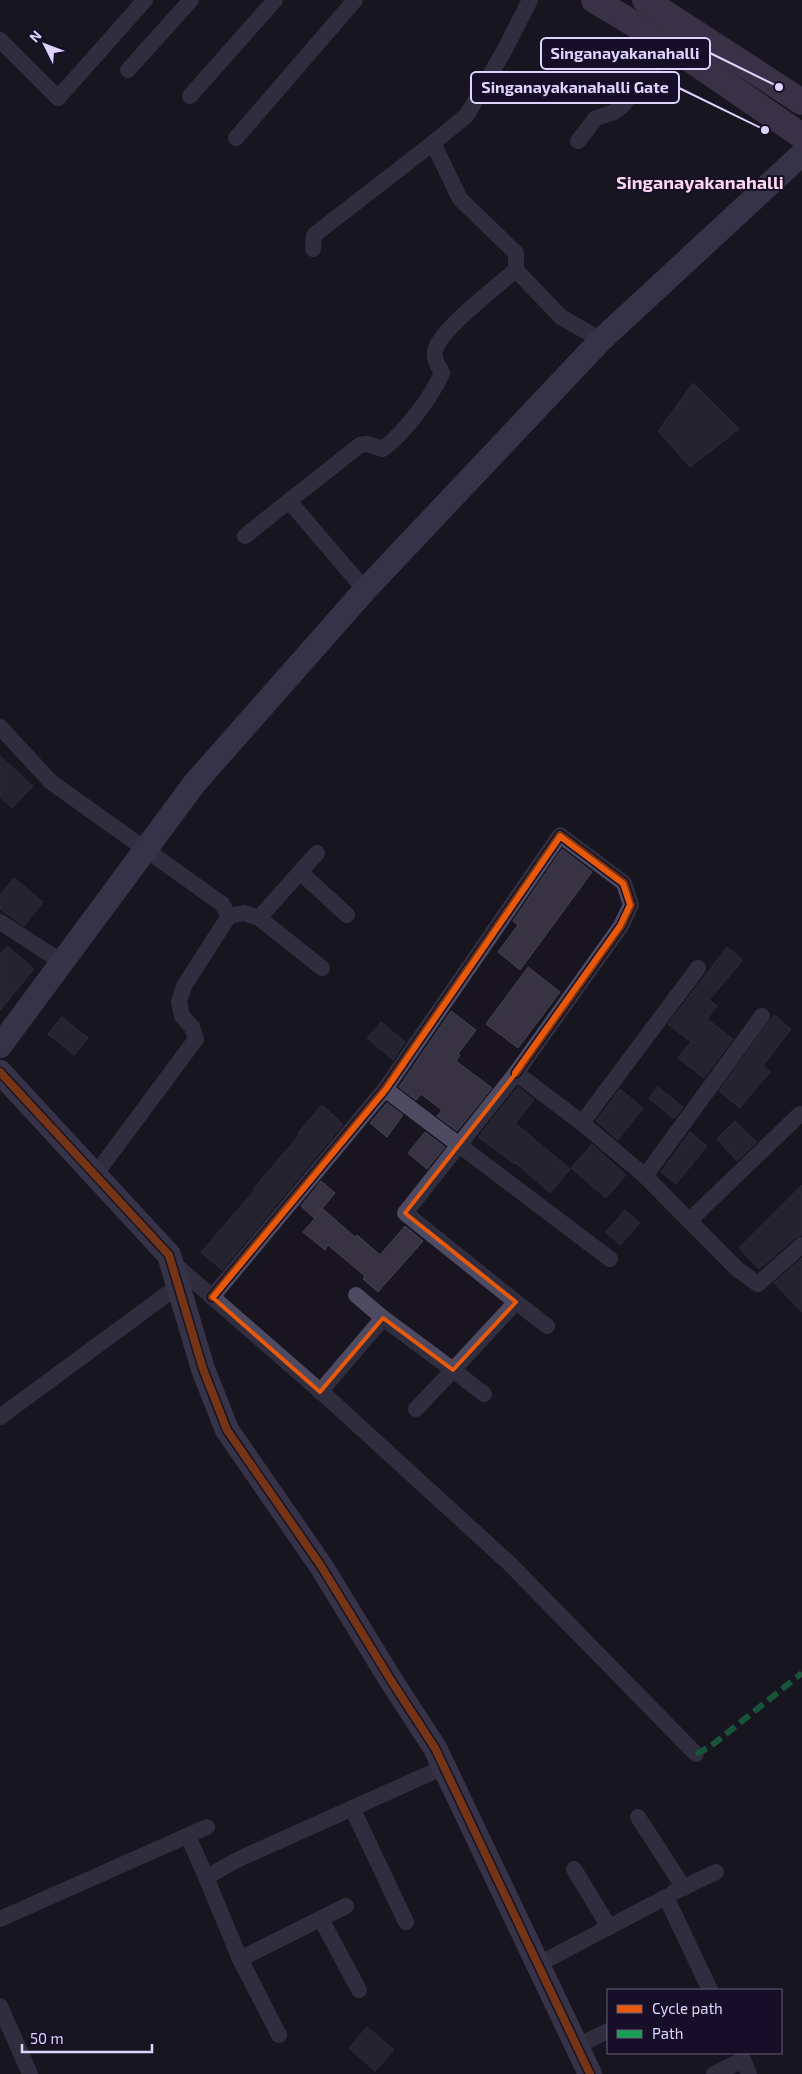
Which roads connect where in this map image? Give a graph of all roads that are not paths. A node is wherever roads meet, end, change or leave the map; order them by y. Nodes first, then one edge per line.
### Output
1 (145, 0) edge
2 (191, 0) edge
3 (275, 0) edge
4 (355, 0) edge
5 (530, 0) edge
6 (594, 0) edge
7 (645, 0) edge
8 (0, 40) edge
9 (670, 46) junction
10 (128, 70) dead end
11 (190, 96) dead end
12 (802, 102) edge
13 (802, 136) edge
14 (236, 138) dead end
15 (578, 141) dead end
16 (433, 143) junction
17 (802, 154) edge
18 (313, 249) dead end
19 (516, 270) junction
20 (601, 340) junction
21 (289, 501) junction
22 (246, 536) dead end
23 (365, 590) junction
24 (0, 727) edge
25 (145, 850) junction
26 (317, 853) dead end
27 (300, 872) junction
28 (347, 915) dead end
29 (229, 916) junction
30 (259, 918) junction
31 (0, 922) edge
32 (62, 962) junction
33 (322, 968) dead end
34 (698, 968) dead end
35 (762, 1016) dead end
36 (0, 1046) edge
37 (0, 1072) edge
38 (516, 1073) junction
39 (385, 1089) junction
40 (800, 1114) dead end
41 (582, 1123) junction
42 (460, 1146) junction
43 (95, 1175) junction
44 (645, 1176) junction
45 (689, 1221) junction
46 (802, 1245) edge
47 (610, 1259) dead end
48 (171, 1261) junction
49 (178, 1286) junction
50 (356, 1296) dead end
51 (212, 1297) junction
52 (516, 1302) junction
53 (383, 1318) junction
54 (547, 1326) dead end
55 (453, 1370) junction
56 (320, 1392) junction
57 (484, 1394) dead end
58 (416, 1409) dead end
59 (0, 1417) edge
60 (696, 1754) dead end
61 (444, 1767) junction
62 (352, 1808) junction
63 (638, 1817) dead end
64 (207, 1827) dead end
65 (188, 1836) junction
66 (574, 1869) dead end
67 (716, 1872) dead end
68 (206, 1877) junction
69 (684, 1888) junction
70 (666, 1897) junction
71 (346, 1906) dead end
72 (0, 1919) edge
73 (321, 1919) junction
74 (406, 1922) dead end
75 (609, 1927) junction
76 (240, 1959) junction
77 (537, 1965) junction
78 (705, 1989) edge
79 (359, 1990) dead end
80 (0, 2006) edge
81 (607, 2031) edge
82 (279, 2035) dead end
83 (576, 2046) junction
84 (744, 2062) edge
85 (30, 2074) edge
86 (590, 2074) edge
87 (714, 2074) edge

1 - 8 street
2 - 10 street
3 - 11 street
4 - 14 street
5 - 16 street
6 - 9 main road
7 - 12 main road
9 - 13 main road
9 - 15 street
16 - 18 street
16 - 19 street
17 - 20 main road
19 - 20 street
19 - 21 street
20 - 23 main road
21 - 22 street
21 - 23 street
23 - 25 main road
24 - 25 street
25 - 29 street
25 - 32 main road
26 - 27 street
27 - 28 street
27 - 30 street
29 - 30 street
29 - 43 street
30 - 33 street
31 - 32 street
32 - 36 main road
34 - 41 street
35 - 44 street
37 - 43 main road
38 - 39 street
38 - 41 street
38 - 42 street
39 - 42 street
39 - 51 street
40 - 45 street
41 - 44 street
42 - 47 street
42 - 52 street
43 - 48 main road
44 - 45 street
45 - 46 street
48 - 49 main road
48 - 51 street
49 - 59 street
49 - 61 main road
50 - 53 street
51 - 56 street
52 - 54 street
52 - 55 street
53 - 55 street
53 - 56 street
55 - 57 street
55 - 58 street
56 - 60 street
61 - 62 street
61 - 77 main road
62 - 68 street
62 - 74 street
63 - 69 street
64 - 65 street
65 - 68 street
65 - 72 street
66 - 75 street
67 - 69 street
68 - 76 street
69 - 70 street
70 - 75 street
70 - 78 street
71 - 73 street
73 - 76 street
73 - 79 street
75 - 77 street
76 - 82 street
77 - 83 main road
80 - 85 street
81 - 83 street
83 - 86 main road
84 - 87 street

